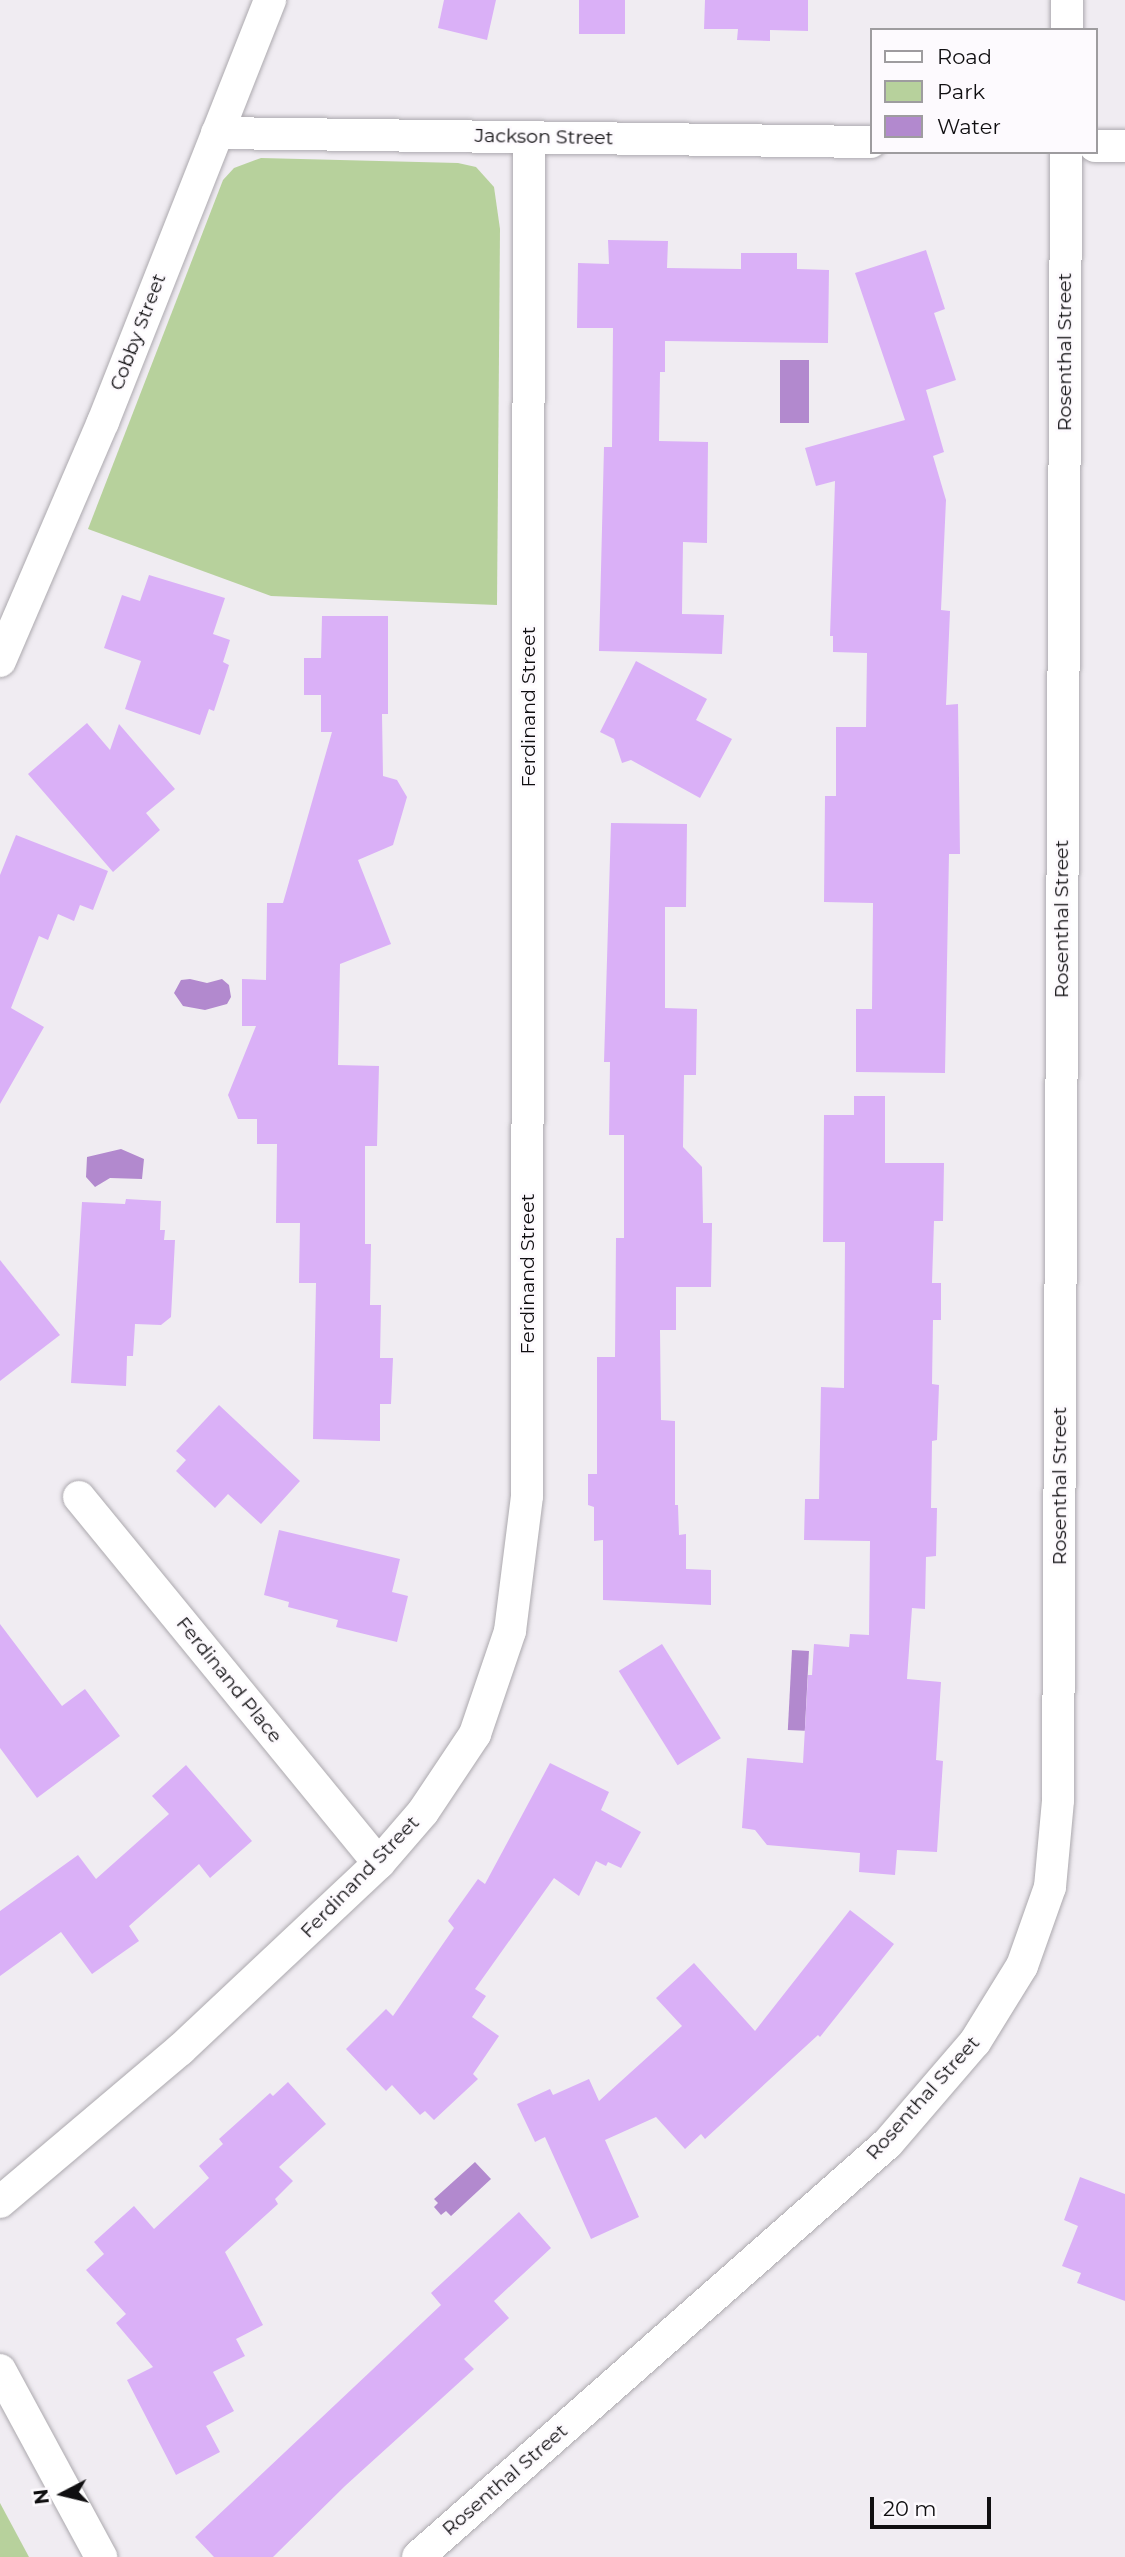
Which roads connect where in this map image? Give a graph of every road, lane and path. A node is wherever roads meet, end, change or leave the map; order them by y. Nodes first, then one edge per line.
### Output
1 (270, 0) edge
2 (1067, 0) edge
3 (1067, 28) edge
4 (217, 132) junction
5 (529, 137) junction
6 (870, 142) edge
7 (1097, 146) edge
8 (1125, 146) edge
9 (1066, 154) edge
10 (0, 661) edge
11 (79, 1497) dead end
12 (379, 1863) junction
13 (0, 2202) edge
14 (0, 2370) edge
15 (101, 2557) edge
16 (418, 2557) edge

1 - 4 street, Cobby Street
2 - 3 street
4 - 5 street, Jackson Street
4 - 10 street, Cobby Street
5 - 6 street, Jackson Street
5 - 12 street, Ferdinand Street
7 - 8 street
9 - 16 street, Rosenthal Street
11 - 12 street, Ferdinand Place
12 - 13 street, Ferdinand Street
14 - 15 street

